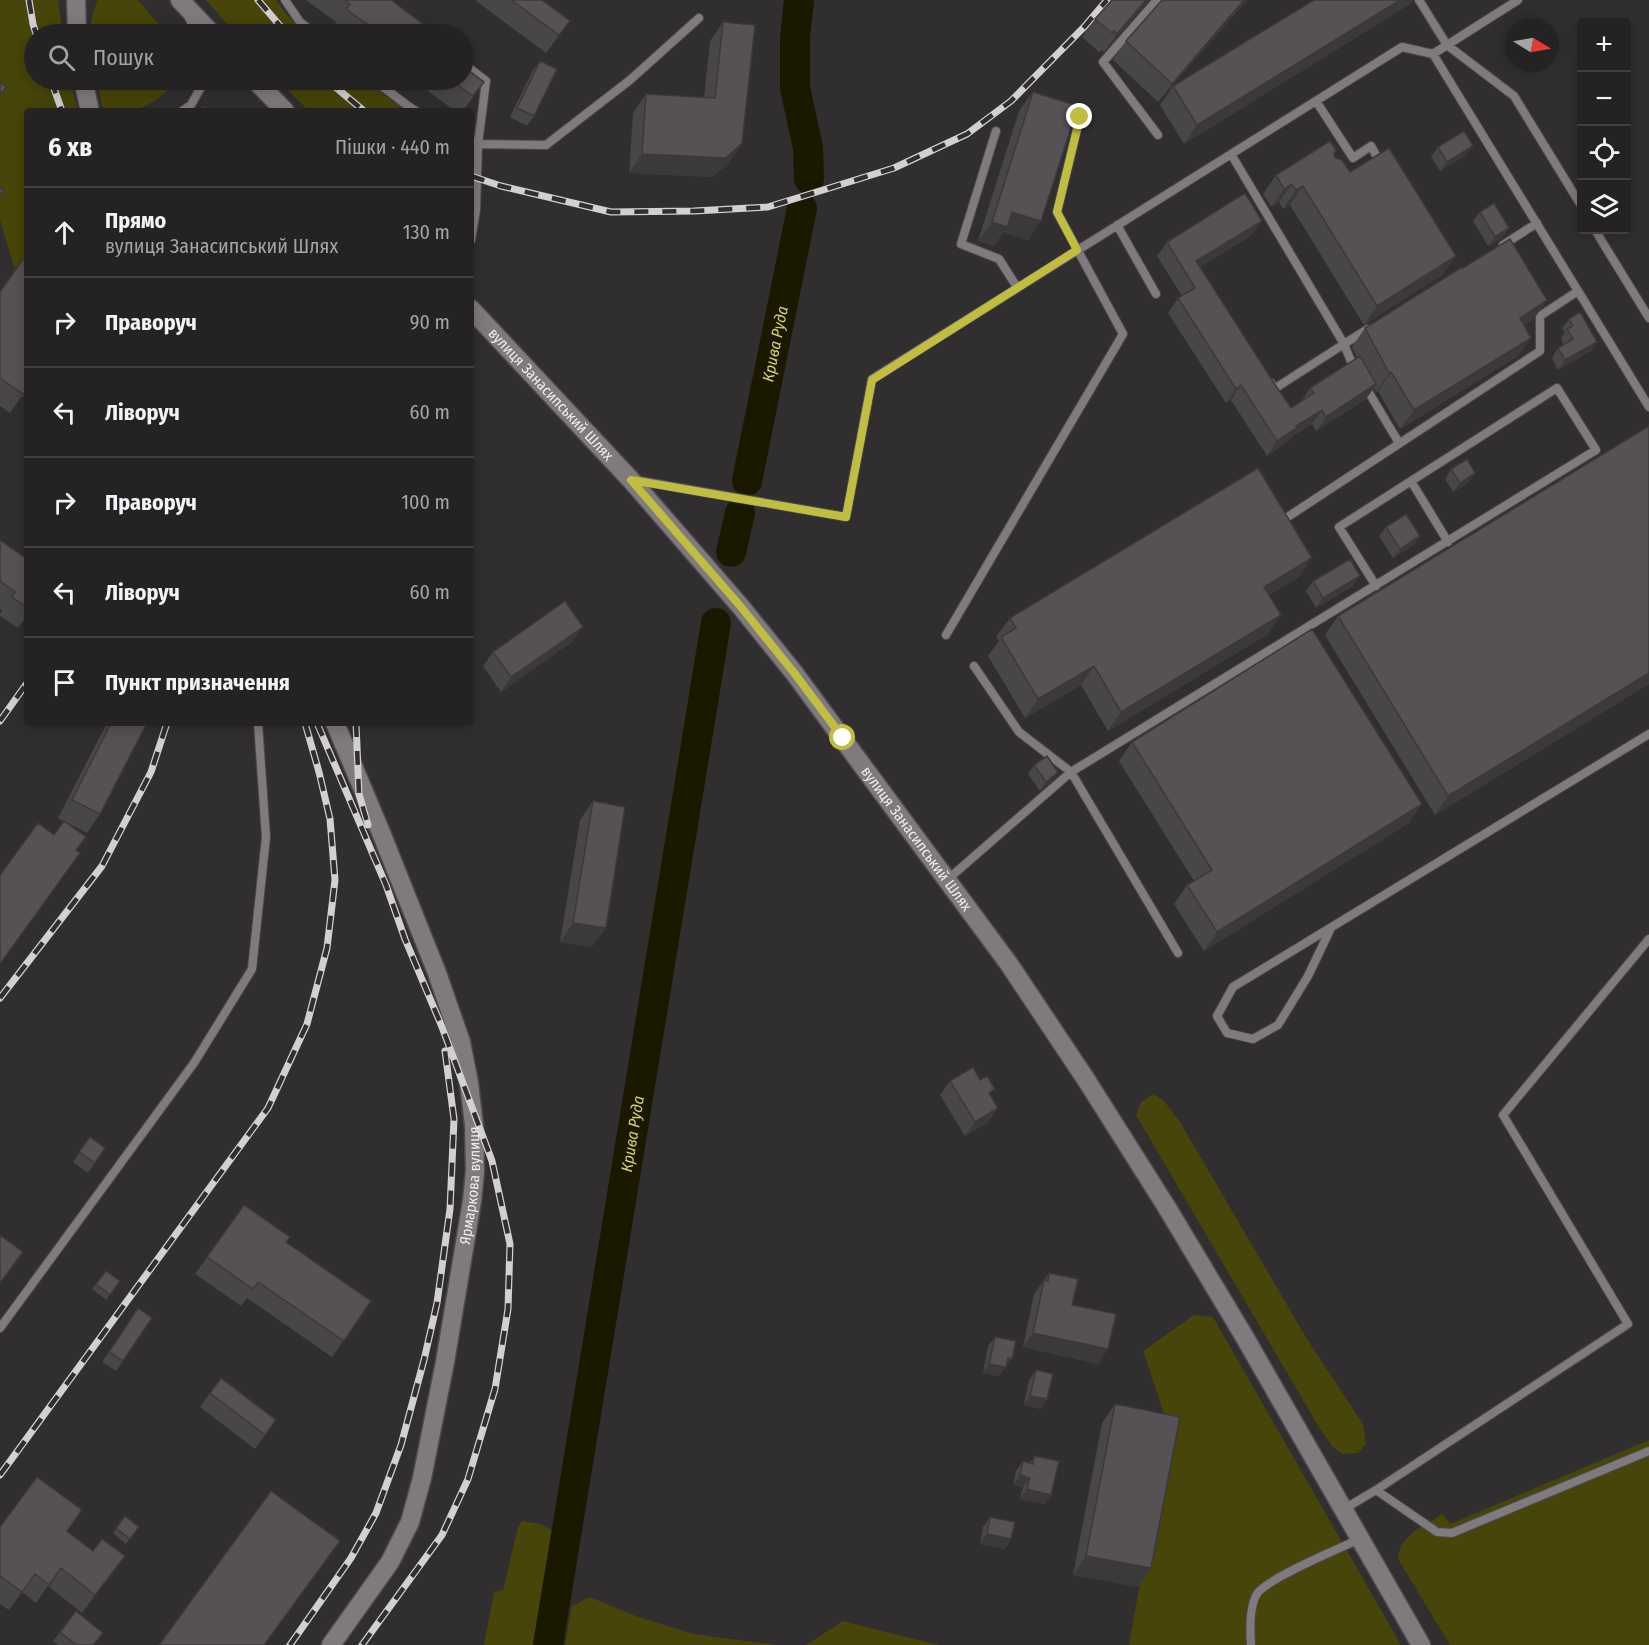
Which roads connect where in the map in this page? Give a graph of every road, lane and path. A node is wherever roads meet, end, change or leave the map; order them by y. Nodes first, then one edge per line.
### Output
1 (76, 0) edge
2 (180, 0) edge
3 (285, 0) edge
4 (1157, 0) edge
5 (1419, 0) edge
6 (1518, 0) edge
7 (699, 18) dead end
8 (77, 24) edge
9 (192, 24) edge
10 (203, 24) edge
11 (303, 24) edge
12 (1447, 45) junction
13 (1433, 54) junction
14 (474, 72) edge
15 (85, 90) edge
16 (199, 90) edge
17 (265, 90) edge
18 (387, 90) edge
19 (1316, 101) junction
20 (89, 108) edge
21 (186, 108) edge
22 (282, 108) edge
23 (411, 108) edge
24 (1080, 117) edge
25 (996, 131) dead end
26 (1158, 135) dead end
27 (474, 142) edge
28 (1230, 154) junction
29 (1353, 158) junction
30 (1344, 163) edge
31 (1389, 176) edge
32 (474, 189) edge
33 (1577, 200) edge
34 (474, 222) edge
35 (1537, 224) junction
36 (1117, 225) junction
37 (1597, 234) edge
38 (1077, 250) junction
39 (1505, 257) edge
40 (1017, 287) junction
41 (1578, 291) junction
42 (1156, 294) dead end
43 (1534, 306) edge
44 (474, 312) edge
45 (1540, 316) junction
46 (1649, 318) edge
47 (1373, 326) edge
48 (1344, 344) junction
49 (1268, 379) edge
50 (1649, 407) edge
51 (1399, 442) junction
52 (631, 480) junction
53 (1411, 481) junction
54 (1277, 524) edge
55 (1448, 542) junction
56 (1376, 586) junction
57 (946, 635) dead end
58 (974, 666) dead end
59 (258, 726) edge
60 (336, 726) edge
61 (1649, 734) edge
62 (1071, 772) junction
63 (947, 880) junction
64 (1331, 928) junction
65 (1649, 939) edge
66 (1178, 953) dead end
67 (0, 1328) edge
68 (1649, 1451) edge
69 (1376, 1490) junction
70 (1343, 1510) junction
71 (1360, 1539) junction
72 (331, 1645) edge
73 (1251, 1645) edge
74 (1420, 1645) edge

1 - 8 main road
2 - 9 lane
2 - 10 main road
3 - 11 lane
4 - 26 lane
5 - 12 lane
6 - 12 lane
7 - 27 lane
12 - 13 lane
12 - 33 lane
13 - 19 lane
13 - 35 lane
14 - 27 lane
15 - 20 main road
16 - 21 lane
17 - 22 main road
18 - 23 lane
19 - 28 lane
19 - 29 lane
24 - 38 lane
25 - 40 lane
28 - 36 lane
28 - 48 lane
29 - 30 lane
29 - 31 lane
32 - 34 lane
35 - 39 lane
35 - 41 lane
36 - 38 lane
36 - 42 lane
37 - 46 lane
38 - 40 lane
38 - 57 lane
40 - 52 lane
41 - 45 lane
41 - 50 lane
43 - 45 lane
44 - 52 main road, вулиця Занасипський Шлях
45 - 51 lane
47 - 48 lane
48 - 49 lane
48 - 51 lane
51 - 54 lane
52 - 63 main road, вулиця Занасипський Шлях
53 - 55 lane
53 - 55 lane
53 - 56 lane
55 - 56 lane
56 - 62 lane
58 - 62 lane
59 - 67 lane
60 - 72 main road, Ярмаркова вулиця
61 - 64 lane
62 - 63 lane
62 - 66 lane
63 - 70 main road, вулиця Занасипський Шлях
64 - 64 lane
65 - 69 lane
68 - 69 lane
69 - 70 lane
70 - 71 main road, вулиця Занасипський Шлях
71 - 73 lane
71 - 74 main road, вулиця Занасипський Шлях

